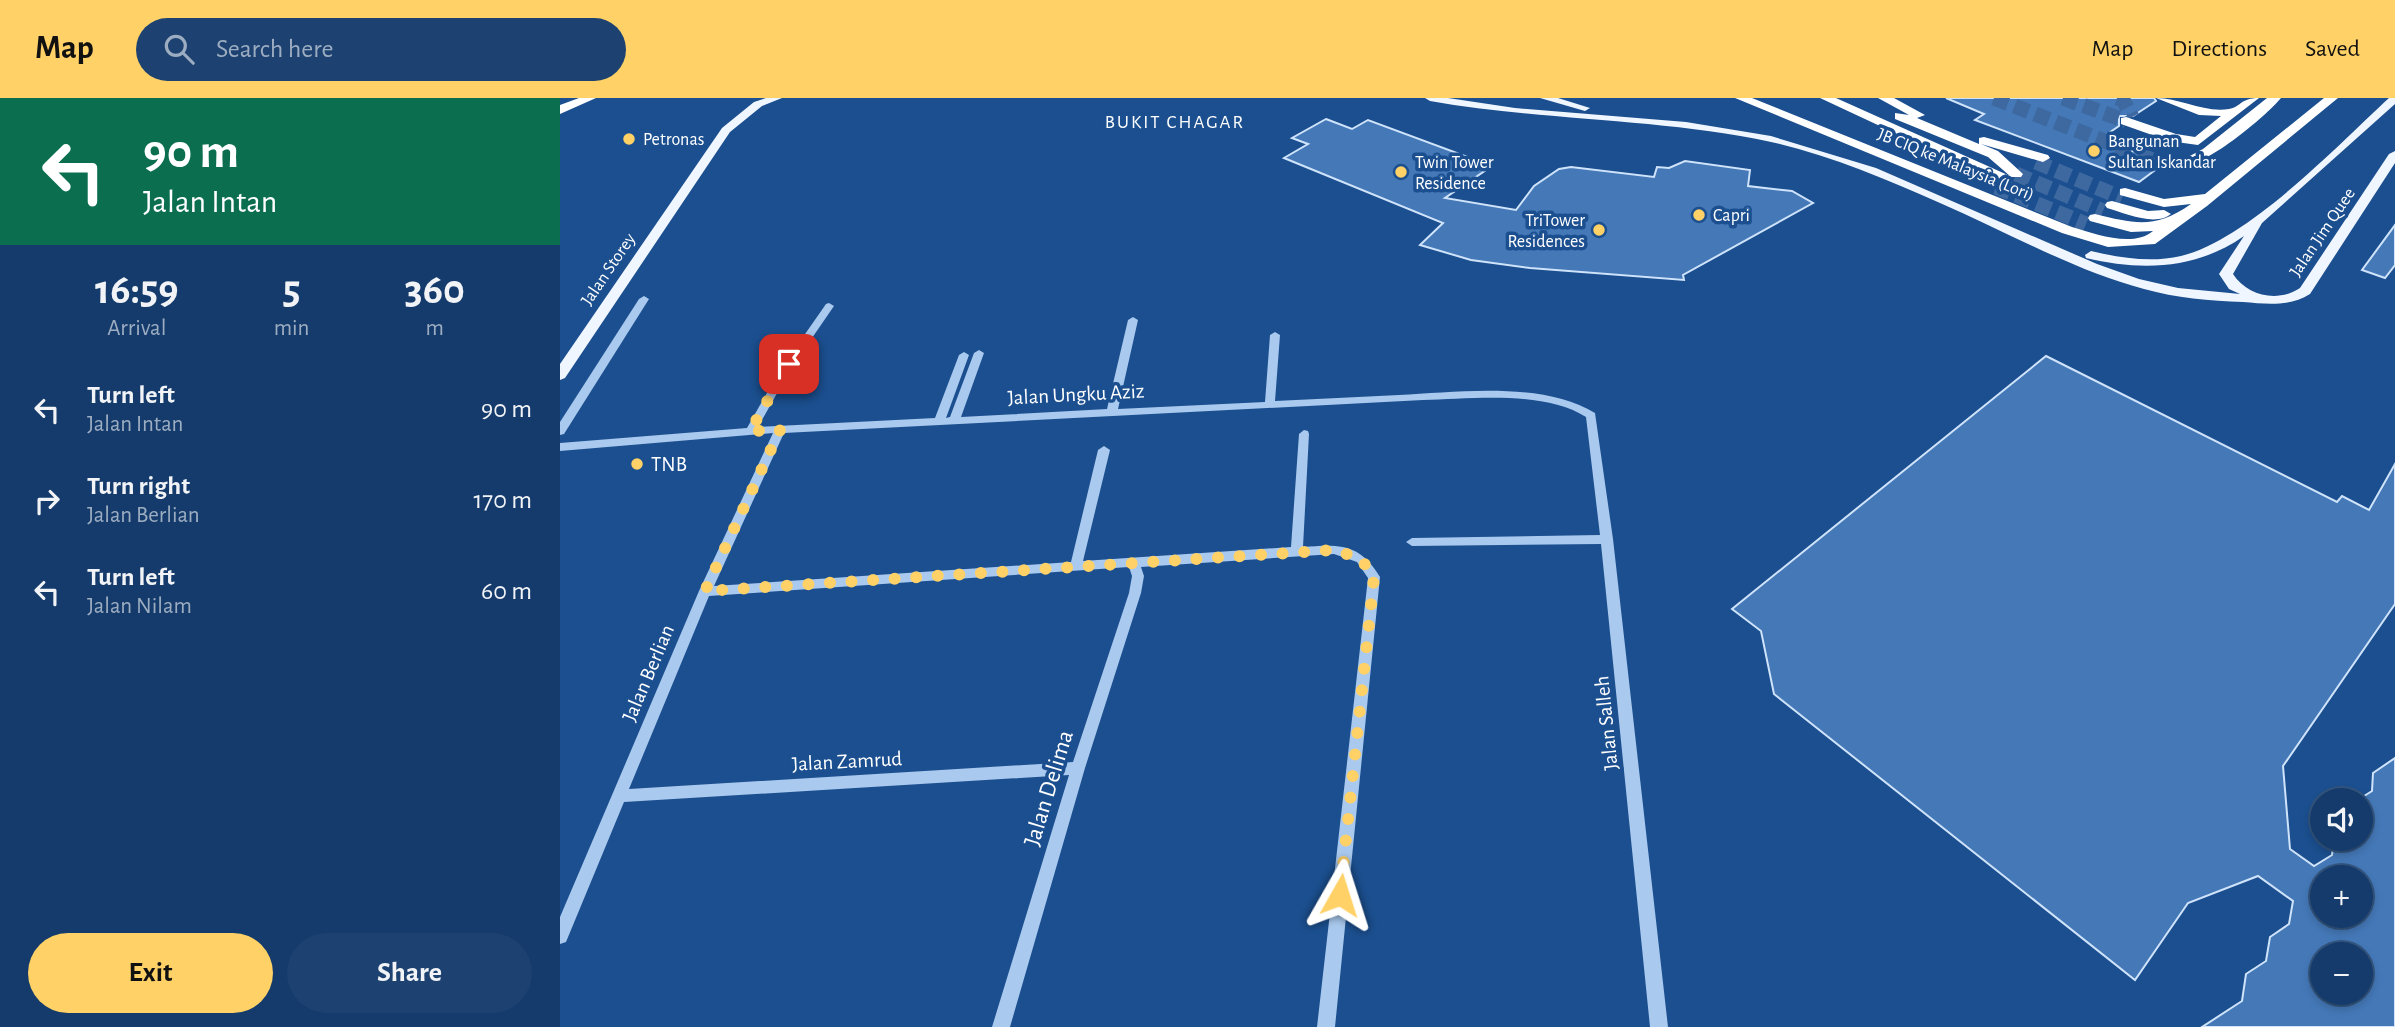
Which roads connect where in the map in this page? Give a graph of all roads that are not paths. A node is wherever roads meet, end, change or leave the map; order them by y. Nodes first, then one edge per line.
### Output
1 (590, 98) edge
2 (777, 98) edge
3 (1430, 98) edge
4 (1451, 98) edge
5 (1505, 98) edge
6 (1511, 98) edge
7 (1545, 98) edge
8 (1741, 98) edge
9 (1780, 98) edge
10 (1826, 98) edge
11 (1855, 98) edge
12 (1884, 98) edge
13 (2162, 98) edge
14 (2175, 98) edge
15 (2253, 98) edge
16 (2274, 98) edge
17 (2332, 98) edge
18 (2395, 98) edge
19 (1493, 106) junction
20 (560, 110) edge
21 (1521, 111) junction
22 (2235, 112) junction
23 (1634, 116) junction
24 (2129, 119) tunnel mouth
25 (1997, 151) junction
26 (2395, 154) edge
27 (2163, 164) tunnel mouth
28 (2020, 172) junction
29 (2107, 208) junction
30 (2191, 210) junction
31 (2258, 223) junction
32 (2160, 234) junction
33 (652, 238) junction
34 (2144, 264) junction
35 (2136, 283) junction
36 (644, 299) dead end
37 (2260, 299) junction
38 (829, 306) dead end
39 (1133, 320) dead end
40 (1275, 335) dead end
41 (979, 353) dead end
42 (560, 355) edge
43 (964, 355) dead end
44 (560, 375) edge
45 (1270, 404) junction
46 (1112, 411) junction
47 (1591, 415) joint
48 (940, 420) junction
49 (954, 420) junction
50 (780, 430) junction
51 (750, 431) junction
52 (560, 432) edge
53 (1304, 434) dead end
54 (560, 447) edge
55 (1104, 450) dead end
56 (1608, 538) junction
57 (1412, 542) dead end
58 (1297, 552) junction
59 (1134, 563) junction
60 (1076, 566) junction
61 (705, 591) junction
62 (1078, 768) junction
63 (619, 796) junction
64 (560, 936) edge
65 (1001, 1027) edge
66 (1326, 1027) edge
67 (1659, 1027) edge

1 - 20 highway
2 - 33 main road
3 - 21 main road
4 - 19 main road
5 - 19 main road
6 - 21 main road
7 - 23 main road
8 - 32 highway, JB CIQ ke Malaysia (Lori)
9 - 28 highway, JB CIQ ke Malaysia (Lori)
10 - 28 highway, JB CIQ ke Malaysia (Lori)
11 - 25 highway, JB CIQ ke Malaysia (Lori)
12 - 25 highway, JB CIQ ke Malaysia (Lori)
13 - 22 highway
14 - 22 highway
15 - 22 highway
16 - 27 highway
17 - 30 highway, JB CIQ ke Malaysia (Lori)
18 - 31 main road, Jalan Jim Quee
19 - 21 main road
21 - 23 main road
21 - 35 main road, Jalan Jim Quee
22 - 24 highway
23 - 34 main road
25 - 28 highway, JB CIQ ke Malaysia (Lori)
25 - 28 highway, JB CIQ ke Malaysia (Lori)
26 - 37 main road, Jalan Jim Quee
29 - 30 highway
29 - 30 highway
29 - 32 highway
30 - 32 highway, JB CIQ ke Malaysia (Lori)
31 - 34 main road
31 - 37 main road
33 - 42 main road, Jalan Storey
33 - 44 main road, Jalan Storey
34 - 35 main road
35 - 37 main road, Jalan Jim Quee
36 - 52 street
38 - 51 street
39 - 46 street
40 - 45 street
41 - 49 street
43 - 48 street
45 - 46 street, Jalan Ungku Aziz
45 - 47 street, Jalan Ungku Aziz
46 - 49 street, Jalan Ungku Aziz
47 - 56 street, Jalan Salleh
48 - 49 street, Jalan Ungku Aziz
48 - 50 street, Jalan Ungku Aziz
50 - 51 street, Jalan Ungku Aziz
50 - 61 street, Jalan Berlian
51 - 54 street, Jalan Ungku Aziz
53 - 58 street
55 - 60 street
56 - 57 street
56 - 67 street, Jalan Salleh
58 - 59 street
58 - 66 street
59 - 60 street
59 - 62 street, Jalan Delima
60 - 61 street
61 - 63 street, Jalan Berlian
62 - 63 street, Jalan Zamrud
62 - 65 street, Jalan Delima
63 - 64 street, Jalan Berlian

